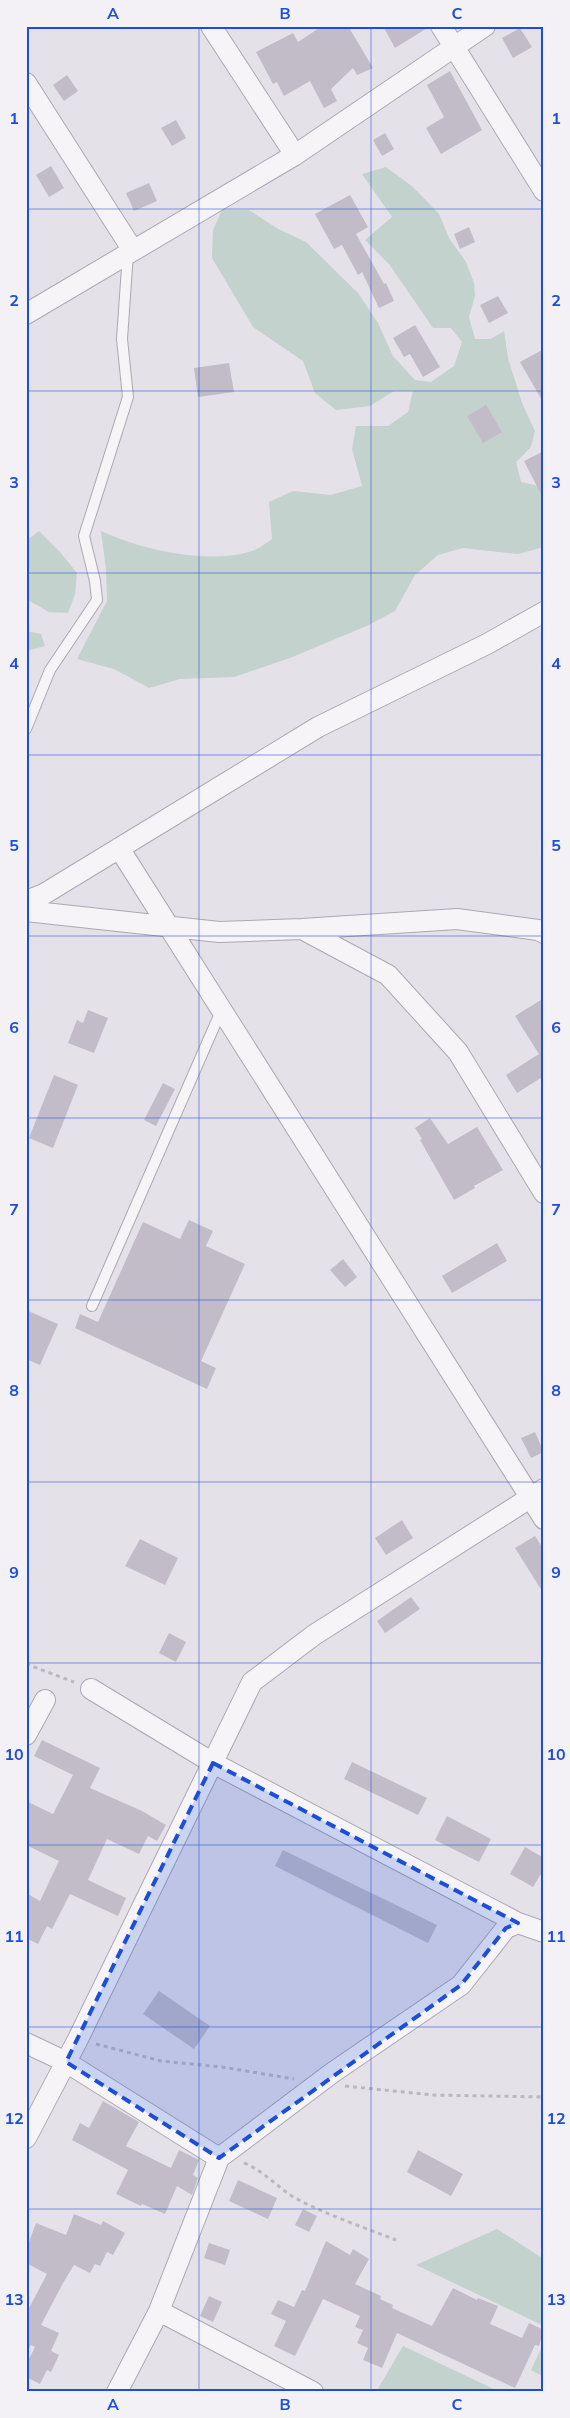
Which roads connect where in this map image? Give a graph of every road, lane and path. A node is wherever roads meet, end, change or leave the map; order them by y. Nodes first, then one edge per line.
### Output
1 (211, 26) edge
2 (441, 26) edge
3 (485, 26) edge
4 (454, 47) junction
5 (26, 83) edge
6 (294, 155) junction
7 (544, 191) edge
8 (130, 251) junction
9 (26, 314) edge
10 (544, 612) edge
11 (26, 729) edge
12 (119, 848) junction
13 (26, 901) edge
14 (26, 911) edge
15 (167, 926) junction
16 (302, 929) junction
17 (544, 933) edge
18 (221, 1011) junction
19 (544, 1193) edge
20 (92, 1306) dead end
21 (537, 1493) edge
22 (544, 1519) edge
23 (26, 1664) edge
24 (90, 1689) joint
25 (44, 1700) dead end
26 (26, 1734) edge
27 (213, 1763) junction
28 (518, 1923) junction
29 (544, 1932) edge
30 (26, 2043) edge
31 (66, 2062) junction
32 (26, 2138) edge
33 (219, 2158) junction
34 (396, 2240) dead end
35 (159, 2311) junction
36 (117, 2392) edge
37 (313, 2392) edge

1 - 6 street
2 - 4 street
3 - 4 street
4 - 6 street
4 - 7 street
5 - 8 street
6 - 8 street
8 - 9 street
8 - 11 lane
10 - 12 street
12 - 13 street
12 - 15 street
14 - 15 street
15 - 16 street
15 - 18 street
16 - 17 street
16 - 19 street
18 - 20 lane
18 - 21 street
21 - 22 street
21 - 27 street
23 - 24 path
24 - 27 street
25 - 26 street
27 - 28 street
27 - 31 street
28 - 29 street
28 - 33 street
30 - 31 street
31 - 32 street
31 - 33 street
33 - 34 path
33 - 35 street
35 - 36 street
35 - 37 street

